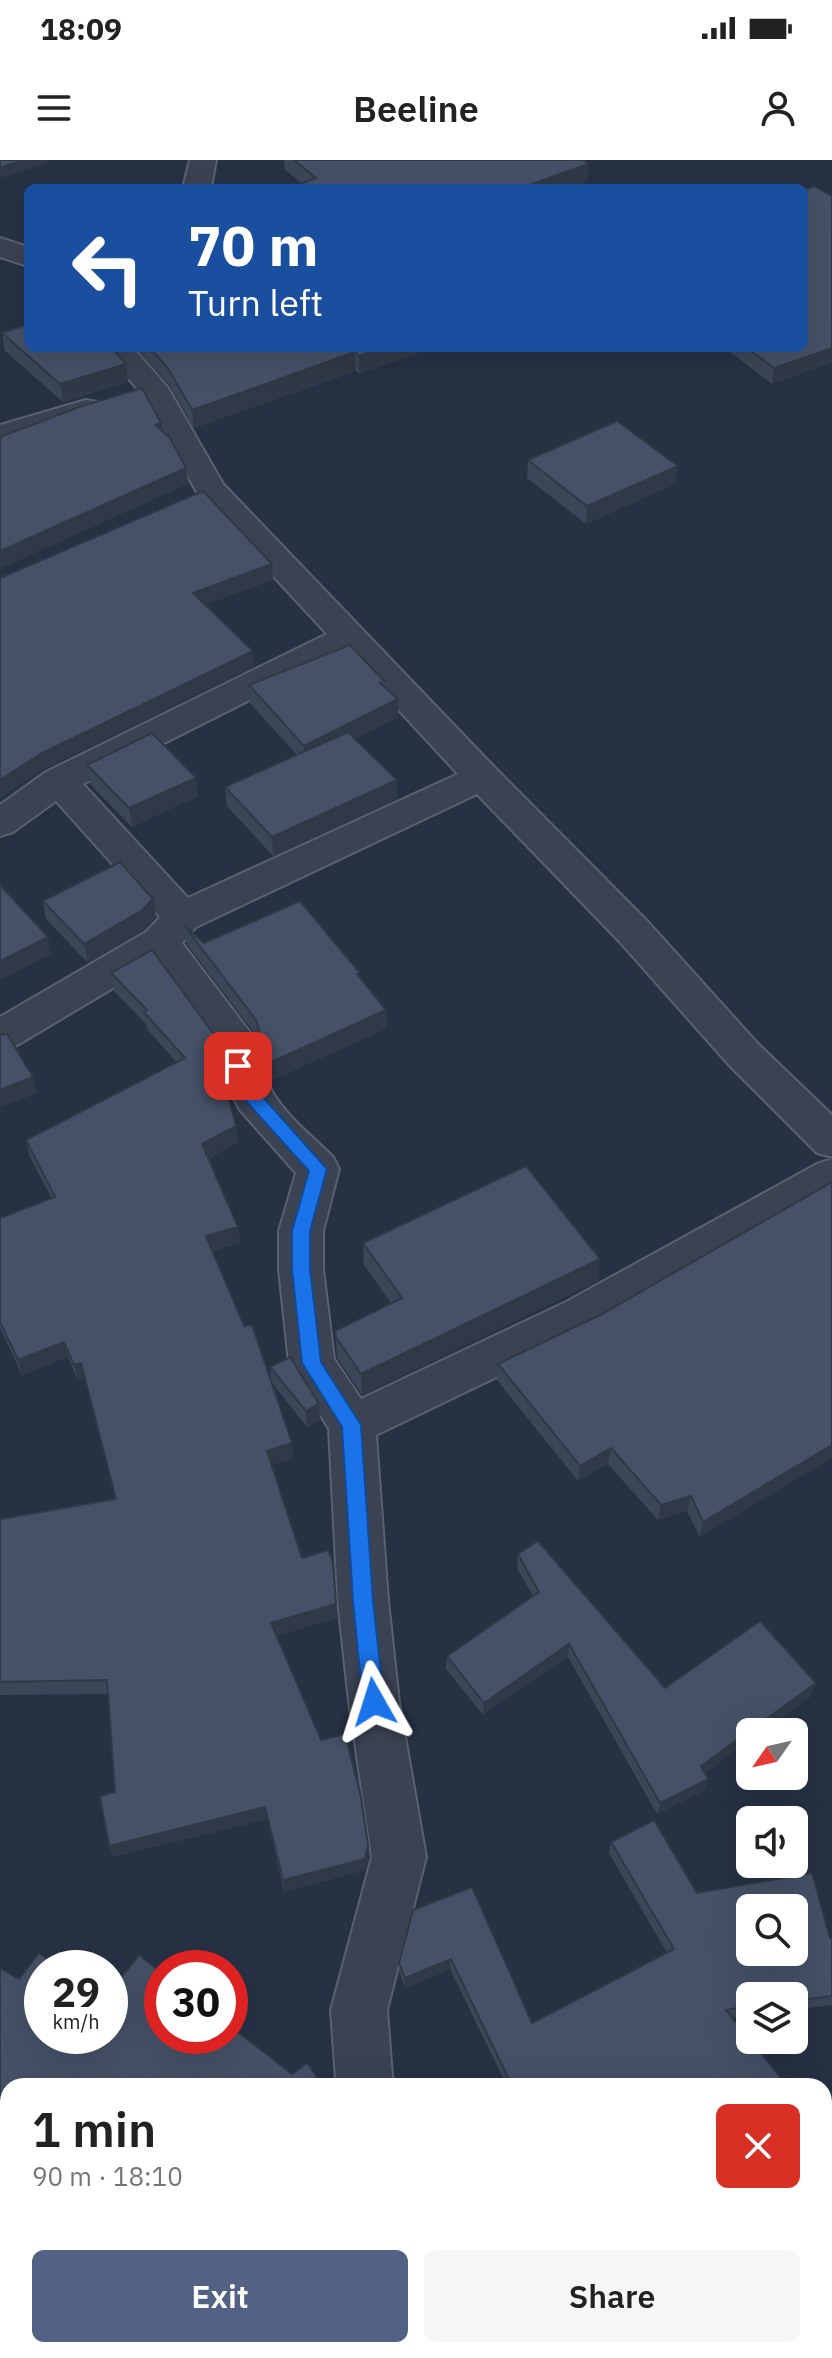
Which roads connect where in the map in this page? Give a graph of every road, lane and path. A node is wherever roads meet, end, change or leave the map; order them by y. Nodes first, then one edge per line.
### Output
1 (203, 160) edge
2 (198, 184) edge
3 (0, 247) edge
4 (24, 256) edge
5 (118, 352) edge
6 (130, 395) junction
7 (0, 435) edge
8 (348, 637) junction
9 (482, 777) junction
10 (59, 781) junction
11 (0, 823) edge
12 (171, 930) junction
13 (0, 1036) edge
14 (832, 1141) edge
15 (832, 1176) edge
16 (352, 1425) junction
17 (364, 2078) edge

1 - 2 street
3 - 4 street
5 - 6 street
6 - 7 street
6 - 8 street
8 - 9 street
8 - 10 street
9 - 12 street
9 - 14 street
10 - 11 street
10 - 12 street
12 - 13 street
12 - 16 street
15 - 16 street
16 - 17 street

